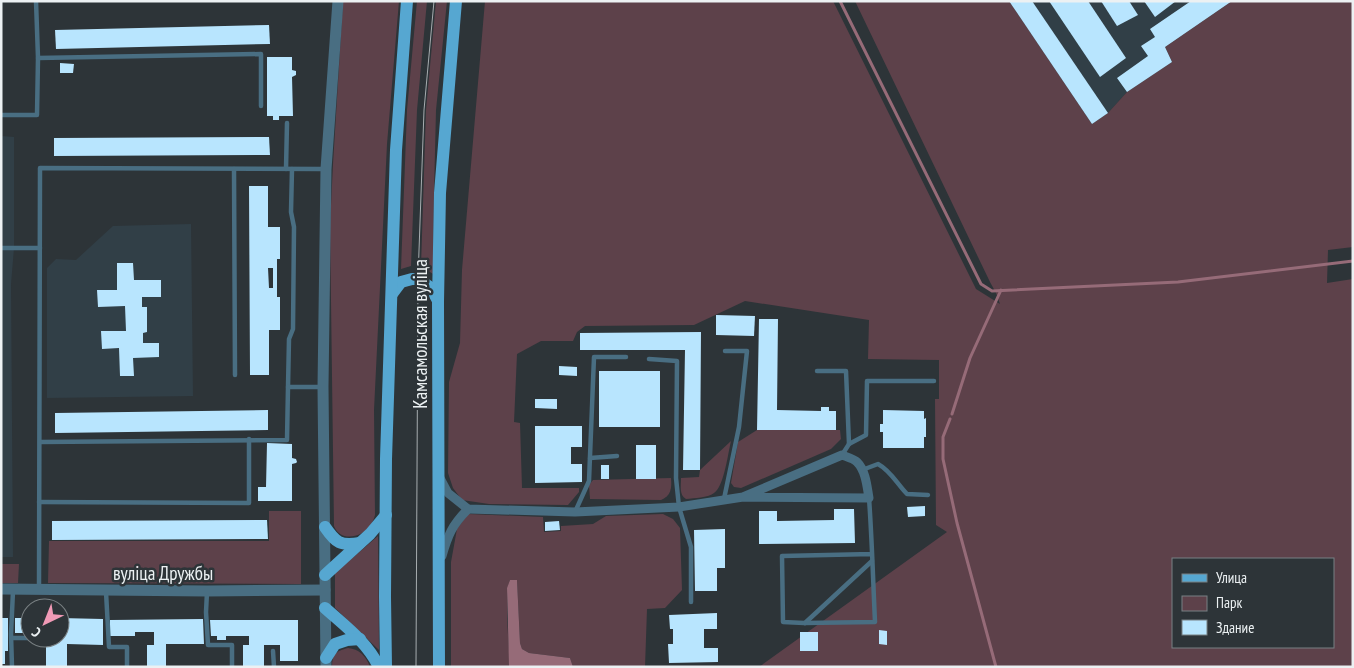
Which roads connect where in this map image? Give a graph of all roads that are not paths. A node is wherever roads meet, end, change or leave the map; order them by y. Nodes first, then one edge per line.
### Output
1 (36, 1) edge
2 (338, 1) edge
3 (407, 1) edge
4 (456, 1) edge
5 (38, 58) junction
6 (261, 106) dead end
7 (1, 115) edge
8 (287, 123) dead end
9 (234, 169) junction
10 (289, 169) junction
11 (326, 169) junction
12 (1, 248) edge
13 (40, 248) junction
14 (392, 294) junction
15 (438, 302) junction
16 (725, 351) dead end
17 (626, 357) dead end
18 (649, 359) dead end
19 (817, 371) dead end
20 (235, 375) dead end
21 (934, 381) dead end
22 (288, 387) junction
23 (323, 387) junction
24 (249, 439) junction
25 (40, 442) junction
26 (849, 444) junction
27 (842, 455) junction
28 (617, 456) dead end
29 (590, 458) junction
30 (862, 470) junction
31 (438, 474) junction
32 (928, 495) dead end
33 (743, 498) junction
34 (869, 498) junction
35 (724, 500) junction
36 (40, 502) junction
37 (679, 507) junction
38 (468, 509) junction
39 (575, 512) junction
40 (386, 514) junction
41 (324, 527) junction
42 (360, 543) junction
43 (872, 554) junction
44 (872, 561) junction
45 (440, 562) junction
46 (325, 574) junction
47 (7, 589) edge
48 (39, 589) junction
49 (106, 590) junction
50 (325, 590) junction
51 (207, 591) junction
52 (691, 602) dead end
53 (325, 608) junction
54 (804, 624) junction
55 (12, 638) junction
56 (20, 638) edge
57 (360, 639) junction
58 (273, 650) dead end
59 (326, 662) edge
60 (12, 667) edge
61 (127, 667) edge
62 (232, 667) edge
63 (274, 667) edge
64 (379, 667) edge
65 (386, 667) edge
66 (440, 667) edge

1 - 5 lane
2 - 11 street
3 - 14 main road, Камсамольская вуліца
4 - 15 main road, Камсамольская вуліца
5 - 6 lane
5 - 7 lane
8 - 10 lane
9 - 10 lane
9 - 13 lane
9 - 20 lane
10 - 11 lane
10 - 22 lane
11 - 23 street
12 - 13 lane
13 - 25 lane
14 - 15 main road
14 - 40 main road, Камсамольская вуліца
15 - 31 main road, Камсамольская вуліца
16 - 35 lane
17 - 29 lane
18 - 37 lane
19 - 26 lane
21 - 26 lane
22 - 23 lane
22 - 24 lane
23 - 41 street
24 - 25 lane
24 - 36 lane
25 - 36 lane
26 - 27 lane
27 - 30 street
27 - 33 street
28 - 29 lane
29 - 39 lane
30 - 32 lane
30 - 34 street
31 - 38 street
31 - 45 main road, Камсамольская вуліца
33 - 34 street
33 - 35 street
34 - 43 lane
35 - 37 street
36 - 48 lane
37 - 39 street
37 - 52 lane
38 - 39 street
38 - 45 street
40 - 42 main road
40 - 65 main road, Камсамольская вуліца
41 - 42 main road
41 - 46 street
42 - 46 main road
43 - 44 lane
43 - 54 lane
44 - 54 lane
44 - 54 lane
45 - 66 main road, Камсамольская вуліца
46 - 50 street
47 - 48 street, вуліца Дружбы
47 - 55 lane
48 - 49 street, вуліца Дружбы
49 - 51 street, вуліца Дружбы
49 - 61 lane
50 - 51 street, вуліца Дружбы
50 - 53 street
51 - 62 lane
53 - 57 main road
53 - 59 street
55 - 56 lane
55 - 60 lane
57 - 59 main road
57 - 64 main road
58 - 63 lane

